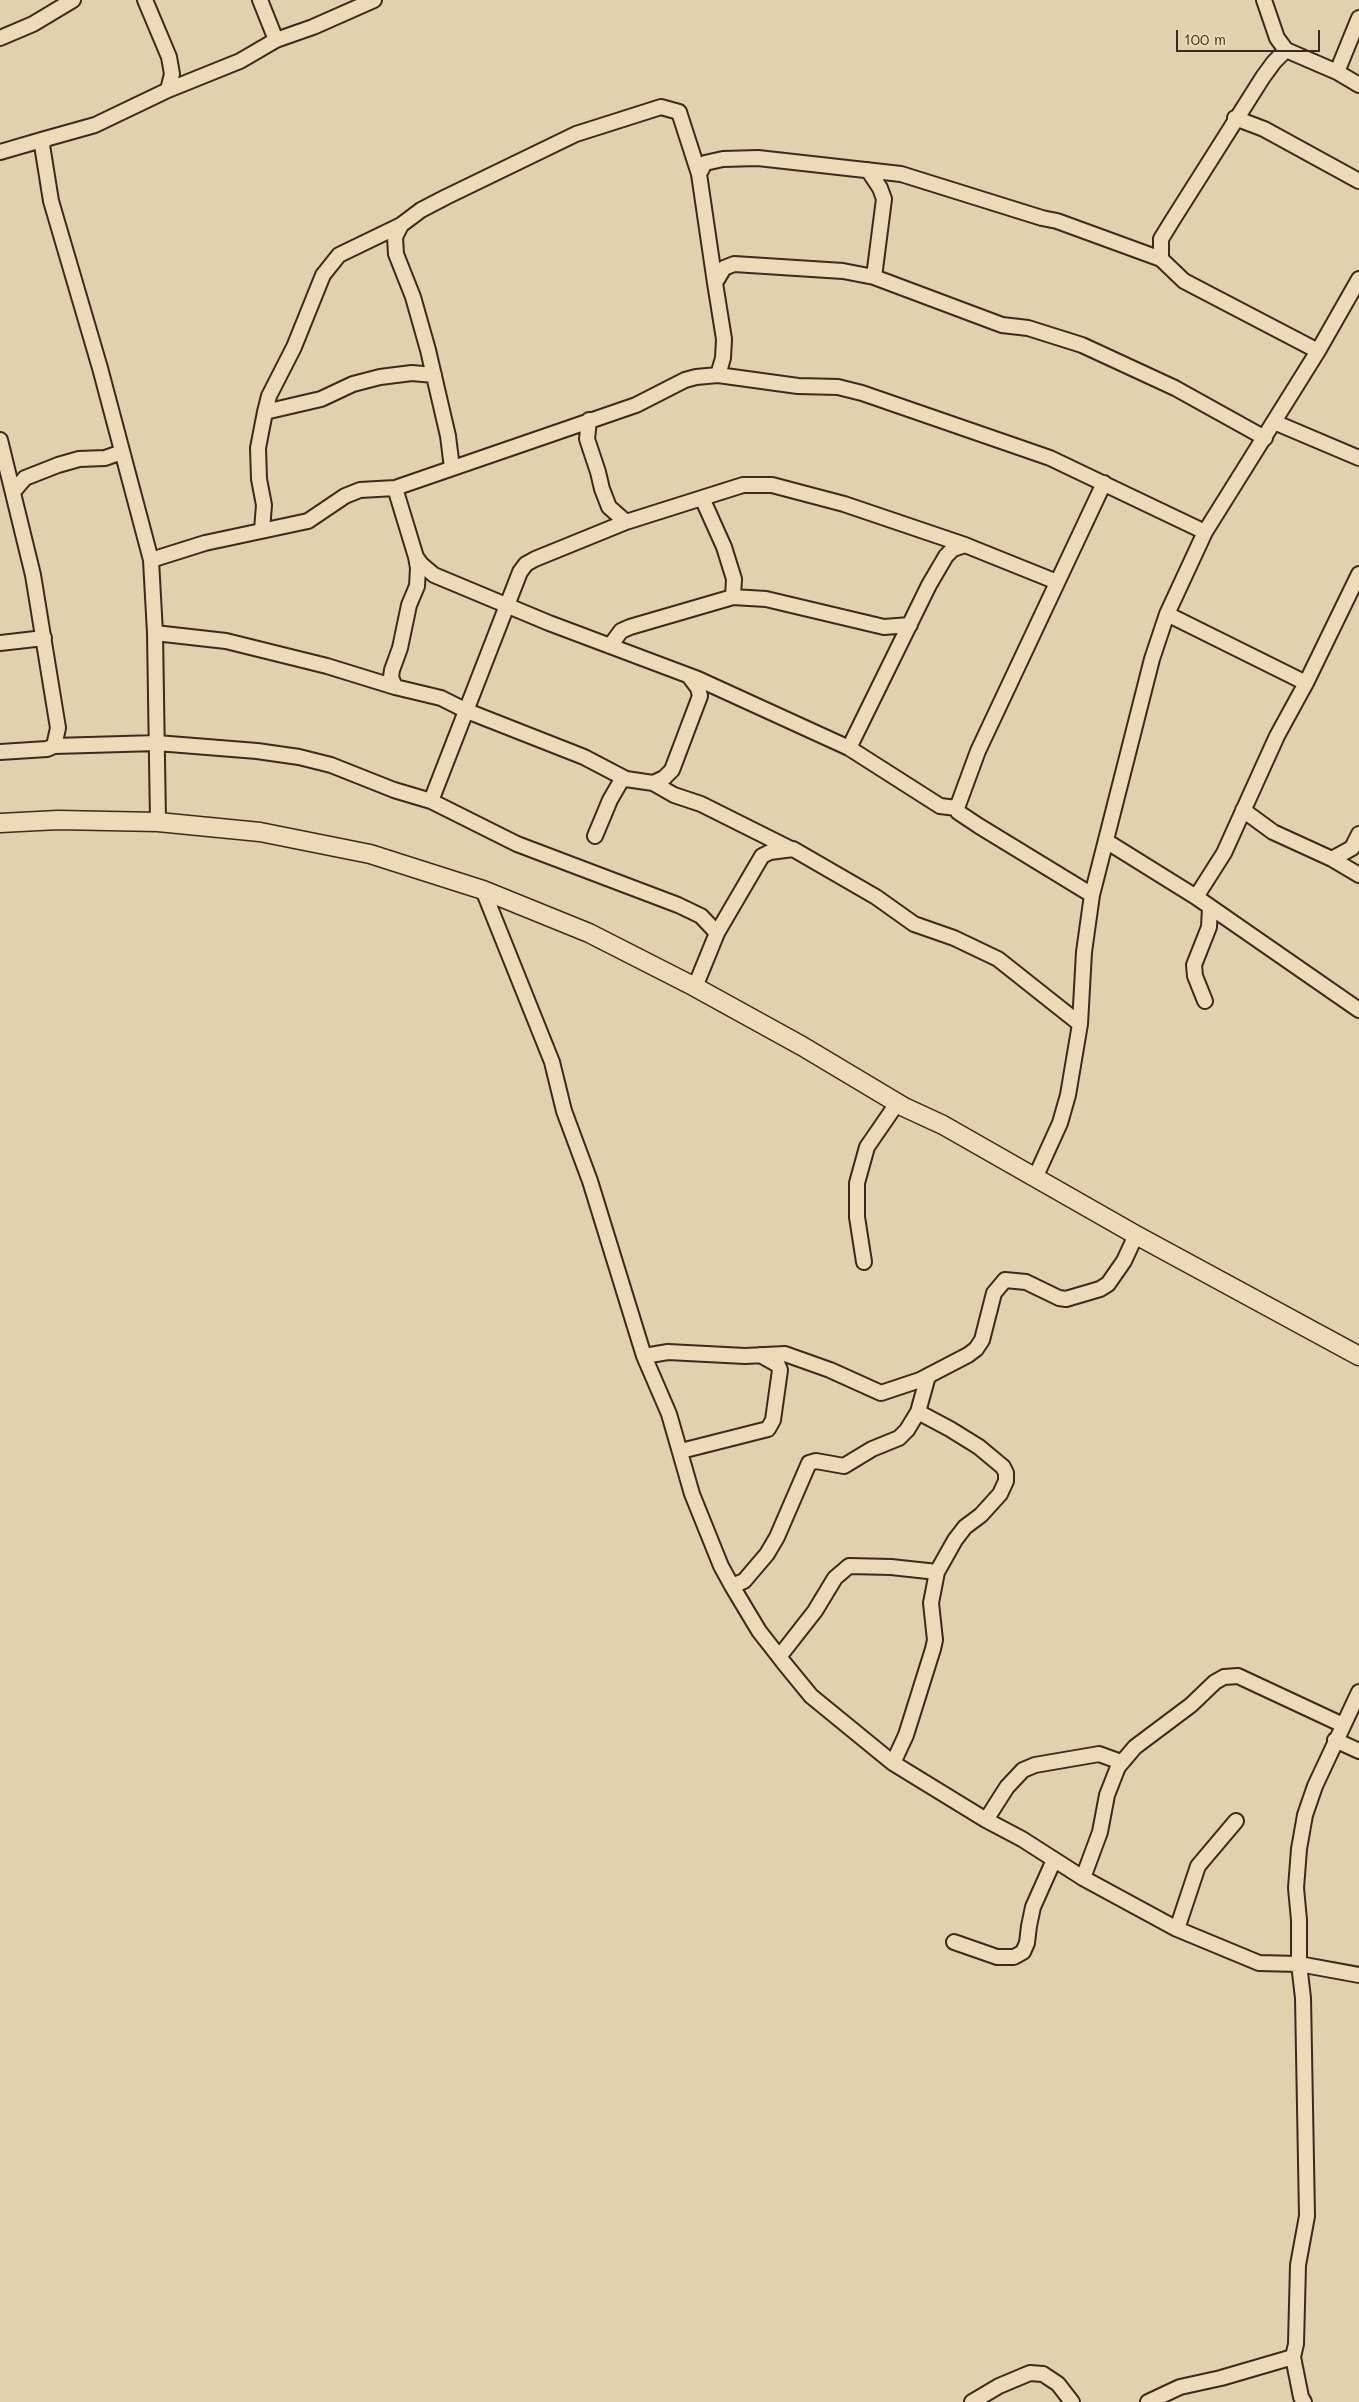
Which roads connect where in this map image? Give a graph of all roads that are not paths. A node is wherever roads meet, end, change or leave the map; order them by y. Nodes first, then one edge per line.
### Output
1 (73, 0) edge
2 (145, 0) edge
3 (260, 0) edge
4 (374, 0) edge
5 (1264, 0) edge
6 (1359, 18) edge
7 (0, 38) edge
8 (276, 40) junction
9 (1286, 50) junction
10 (1338, 72) junction
11 (1359, 85) edge
12 (168, 90) junction
13 (1236, 118) junction
14 (44, 139) junction
15 (0, 152) edge
16 (868, 170) junction
17 (699, 174) junction
18 (1359, 181) edge
19 (400, 225) junction
20 (1161, 259) junction
21 (874, 277) junction
22 (1359, 279) edge
23 (715, 283) junction
24 (1318, 351) junction
25 (434, 375) junction
26 (718, 375) junction
27 (265, 412) junction
28 (589, 420) junction
29 (1274, 422) junction
30 (570, 427) junction
31 (1265, 438) junction
32 (587, 439) junction
33 (0, 440) edge
34 (122, 452) junction
35 (1359, 458) edge
36 (452, 468) junction
37 (1104, 483) junction
38 (394, 488) junction
39 (702, 498) junction
40 (9, 500) edge
41 (609, 507) junction
42 (626, 522) junction
43 (262, 530) junction
44 (602, 531) junction
45 (1205, 532) junction
46 (965, 544) junction
47 (416, 556) junction
48 (151, 560) junction
49 (1359, 574) edge
50 (434, 575) junction
51 (1057, 582) junction
52 (417, 586) junction
53 (733, 598) junction
54 (506, 606) junction
55 (1166, 614) junction
56 (910, 625) junction
57 (155, 633) junction
58 (44, 638) junction
59 (0, 643) edge
60 (610, 646) junction
61 (689, 676) junction
62 (1306, 683) junction
63 (395, 687) junction
64 (467, 711) junction
65 (157, 743) junction
66 (54, 746) junction
67 (0, 752) edge
68 (855, 752) junction
69 (626, 779) junction
70 (653, 782) junction
71 (431, 801) junction
72 (957, 808) junction
73 (1244, 810) junction
74 (158, 822) junction
75 (0, 823) edge
76 (1359, 834) edge
77 (594, 836) dead end
78 (1106, 841) junction
79 (1352, 848) junction
80 (793, 849) junction
81 (1332, 859) junction
82 (1355, 872) edge
83 (482, 890) junction
84 (1092, 895) junction
85 (1196, 897) junction
86 (1210, 907) junction
87 (717, 933) junction
88 (695, 987) junction
89 (1204, 1001) dead end
90 (1359, 1010) edge
91 (1080, 1024) junction
92 (898, 1102) junction
93 (1035, 1178) junction
94 (1136, 1235) junction
95 (864, 1262) dead end
96 (759, 1354) junction
97 (644, 1356) junction
98 (1359, 1356) edge
99 (928, 1376) junction
100 (918, 1412) junction
101 (681, 1451) junction
102 (937, 1572) junction
103 (732, 1586) junction
104 (779, 1657) junction
105 (1359, 1692) edge
106 (1343, 1725) junction
107 (1335, 1740) junction
108 (1359, 1751) edge
109 (1121, 1762) junction
110 (893, 1763) junction
111 (986, 1820) junction
112 (1236, 1820) dead end
113 (1054, 1860) junction
114 (1083, 1878) junction
115 (1177, 1929) junction
116 (954, 1942) dead end
117 (1298, 1964) junction
118 (1359, 1975) edge
119 (1293, 2357) junction
120 (972, 2402) edge
121 (1072, 2402) edge
122 (1148, 2402) edge
123 (1304, 2402) edge

1 - 7 street
2 - 12 street
3 - 8 street
4 - 8 street
5 - 9 street
6 - 10 street
8 - 12 street
9 - 10 street
9 - 13 street
10 - 11 street
12 - 14 street
13 - 18 street
13 - 20 street
14 - 15 street
14 - 34 street
16 - 17 street
16 - 20 street
16 - 21 street
17 - 19 street
17 - 23 street
19 - 25 street
19 - 27 street
20 - 24 street
21 - 23 street
21 - 31 street
22 - 24 street
23 - 26 street
24 - 29 street
25 - 27 street
25 - 36 street
26 - 28 street
26 - 37 street
27 - 43 street
28 - 30 street
28 - 32 street
29 - 31 street
29 - 35 street
30 - 32 street
30 - 36 street
31 - 45 street
32 - 41 street
33 - 40 street
34 - 40 street
34 - 48 street
36 - 38 street
37 - 45 street
37 - 51 street
38 - 43 street
38 - 47 street
39 - 42 street
39 - 46 street
39 - 53 street
40 - 58 street
41 - 42 street
41 - 44 street
42 - 44 street
43 - 48 street
44 - 54 street
45 - 55 street
46 - 51 street
46 - 56 street
47 - 50 street
47 - 52 street
48 - 57 street
49 - 62 street
50 - 52 street
50 - 54 street
51 - 72 street
52 - 63 street
53 - 56 street
53 - 60 street
54 - 60 street
54 - 64 street
55 - 62 street
55 - 78 street
56 - 68 street
57 - 63 street
57 - 65 street
58 - 59 street
58 - 66 street
60 - 61 street
61 - 68 street
61 - 70 street
62 - 73 street
63 - 64 street
64 - 69 street
64 - 71 street
65 - 66 street
65 - 71 street
65 - 74 street
66 - 67 street
68 - 72 street
69 - 70 street
69 - 77 street
70 - 80 street
71 - 87 street
72 - 84 street
73 - 81 street
73 - 85 street
74 - 75 main road
74 - 83 main road
76 - 79 street
78 - 84 street
78 - 85 street
79 - 81 street
79 - 82 street
80 - 87 street
80 - 91 street
81 - 82 street
83 - 88 main road
83 - 97 street
84 - 91 street
85 - 86 street
86 - 89 street
86 - 90 street
87 - 88 street
88 - 92 main road
91 - 93 street
92 - 93 main road
92 - 95 street
93 - 94 main road
94 - 98 main road
94 - 99 street
96 - 97 street
96 - 99 street
96 - 101 street
97 - 101 street
99 - 100 street
100 - 102 street
100 - 103 street
101 - 103 street
102 - 104 street
102 - 110 street
103 - 104 street
104 - 110 street
105 - 106 street
106 - 107 street
106 - 109 street
107 - 108 street
107 - 117 street
109 - 111 street
109 - 114 street
110 - 111 street
111 - 113 street
112 - 115 street
113 - 114 street
113 - 116 street
114 - 115 street
115 - 117 street
117 - 118 street
117 - 119 street
119 - 122 street
119 - 123 street
120 - 121 street

